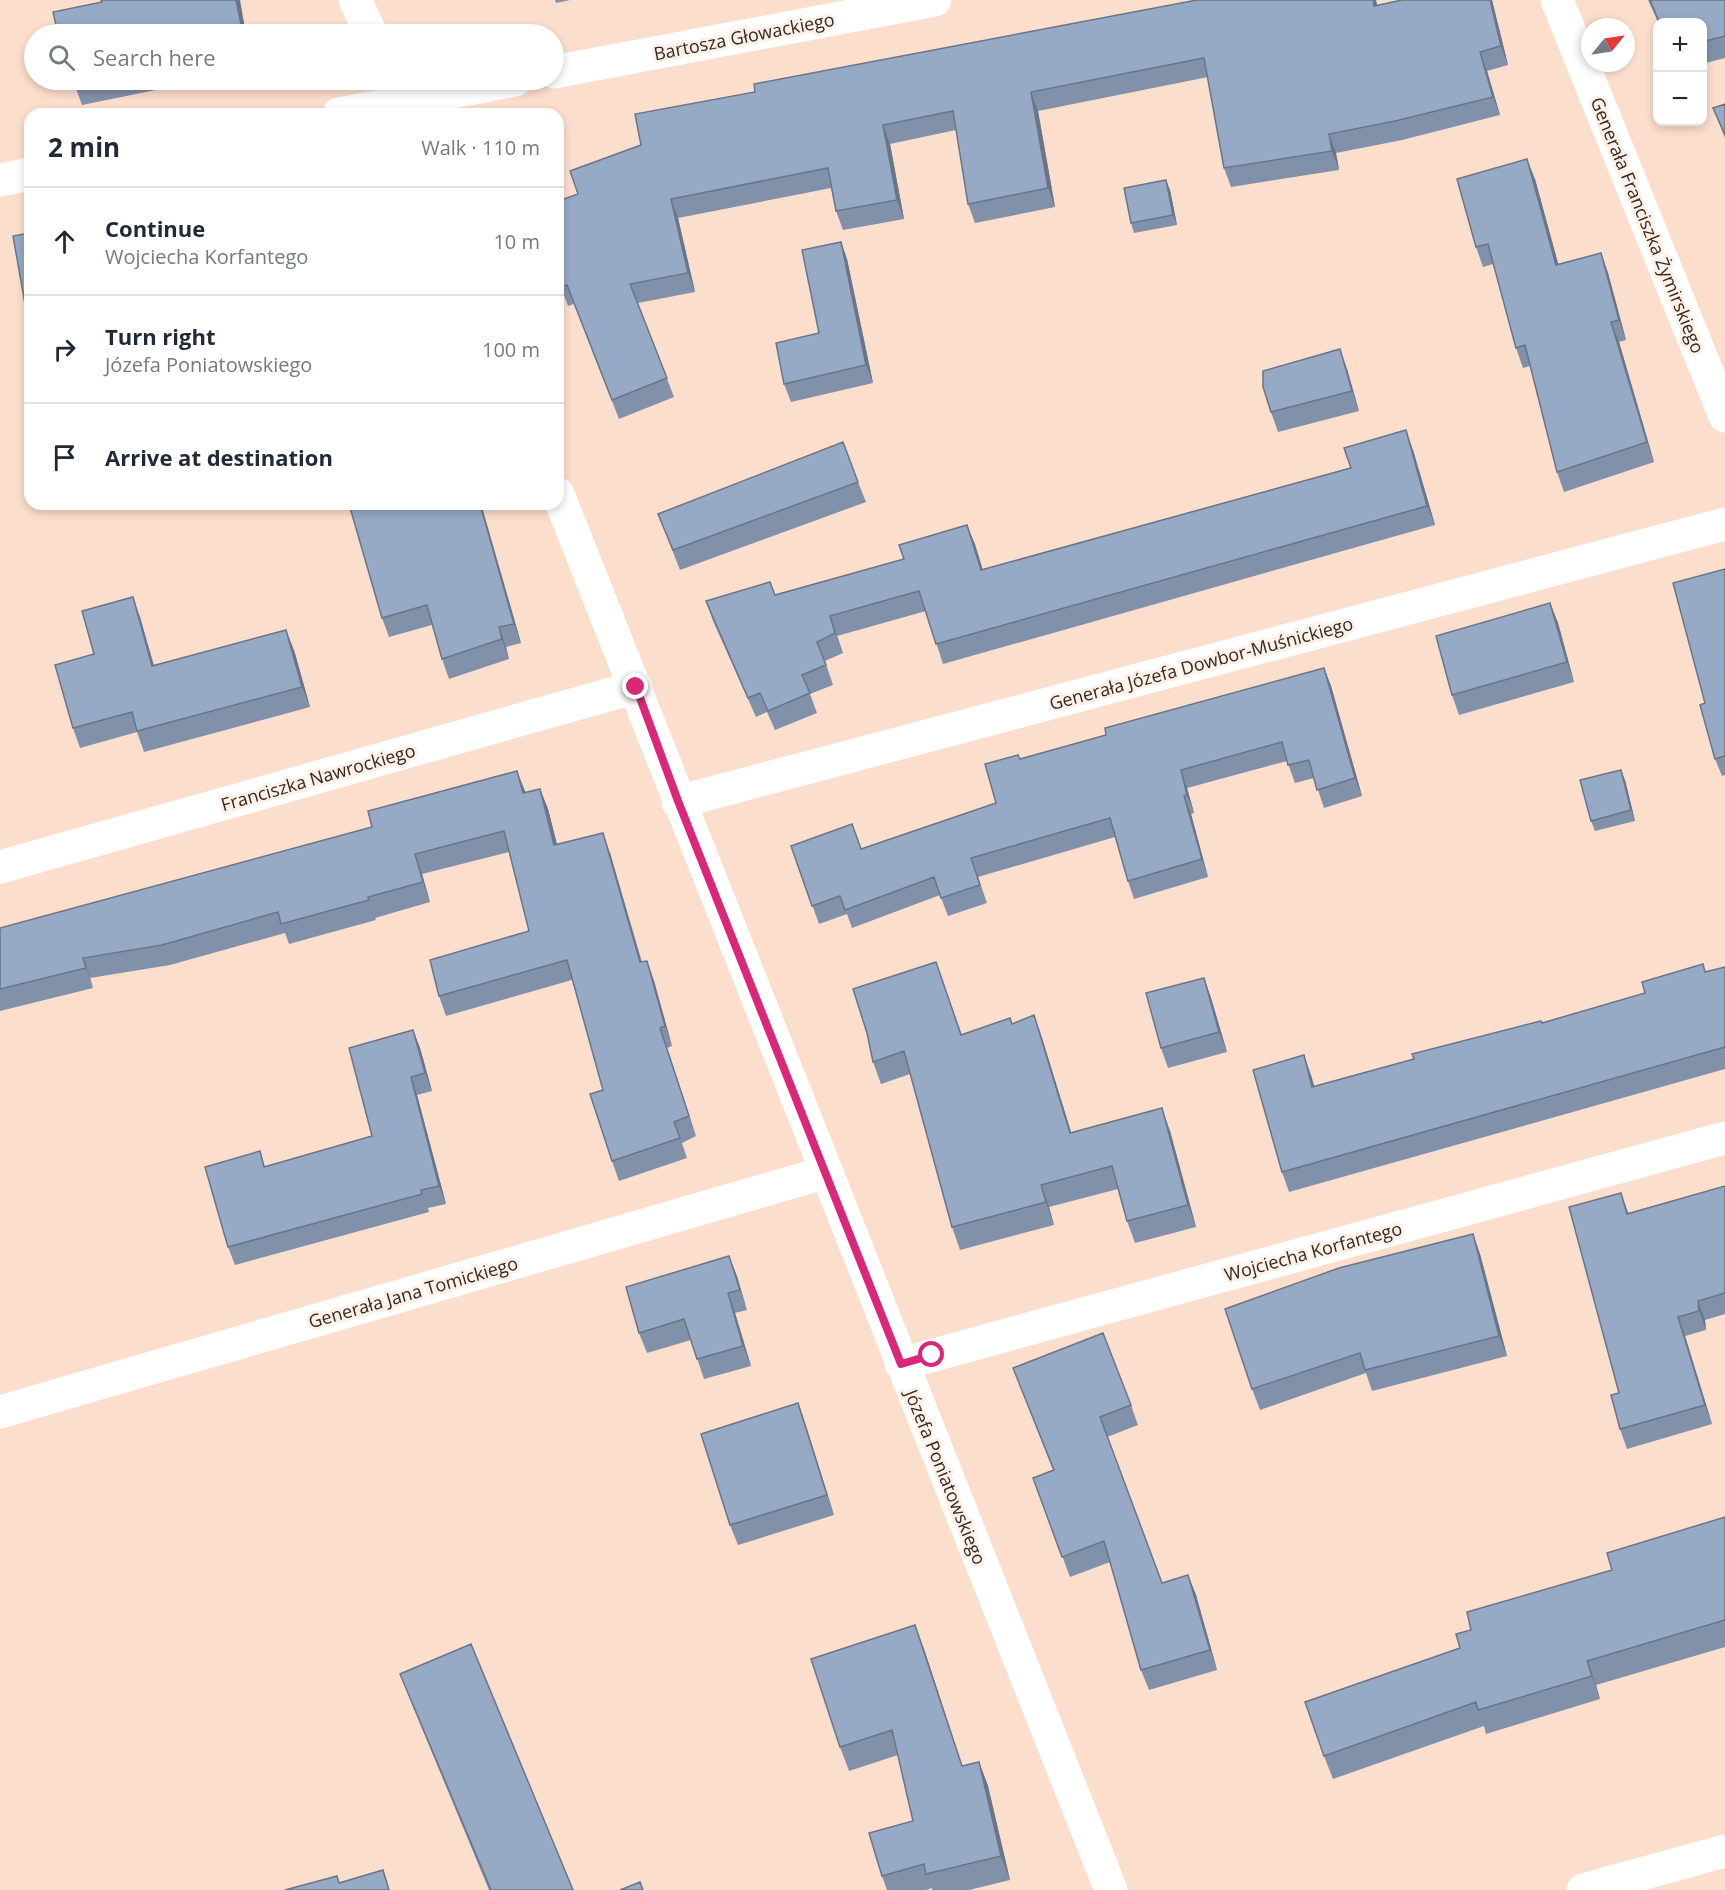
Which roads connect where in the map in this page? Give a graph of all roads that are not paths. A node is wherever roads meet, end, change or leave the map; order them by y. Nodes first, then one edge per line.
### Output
1 (355, 0) edge
2 (935, 0) edge
3 (1557, 0) edge
4 (366, 24) edge
5 (564, 70) edge
6 (450, 90) edge
7 (398, 98) edge
8 (361, 108) edge
9 (24, 175) edge
10 (0, 180) edge
11 (1725, 416) edge
12 (564, 509) edge
13 (1725, 524) edge
14 (636, 687) junction
15 (678, 801) junction
16 (0, 867) edge
17 (1725, 1138) edge
18 (827, 1172) junction
19 (901, 1364) junction
20 (0, 1412) edge
21 (1725, 1851) edge
22 (1111, 1890) edge
23 (1583, 1890) edge

1 - 4 street
2 - 5 street, Bartosza Głowackiego
3 - 11 street, Generała Franciszka Żymirskiego
6 - 7 street
7 - 8 street
9 - 10 street
12 - 14 street, Józefa Poniatowskiego
13 - 15 street, Generała Józefa Dowbor-Muśnickiego
14 - 15 street, Józefa Poniatowskiego
14 - 16 street, Franciszka Nawrockiego
15 - 18 street, Józefa Poniatowskiego
17 - 19 street, Wojciecha Korfantego
18 - 19 street, Józefa Poniatowskiego
18 - 20 street, Generała Jana Tomickiego
19 - 22 street, Józefa Poniatowskiego
21 - 23 street

